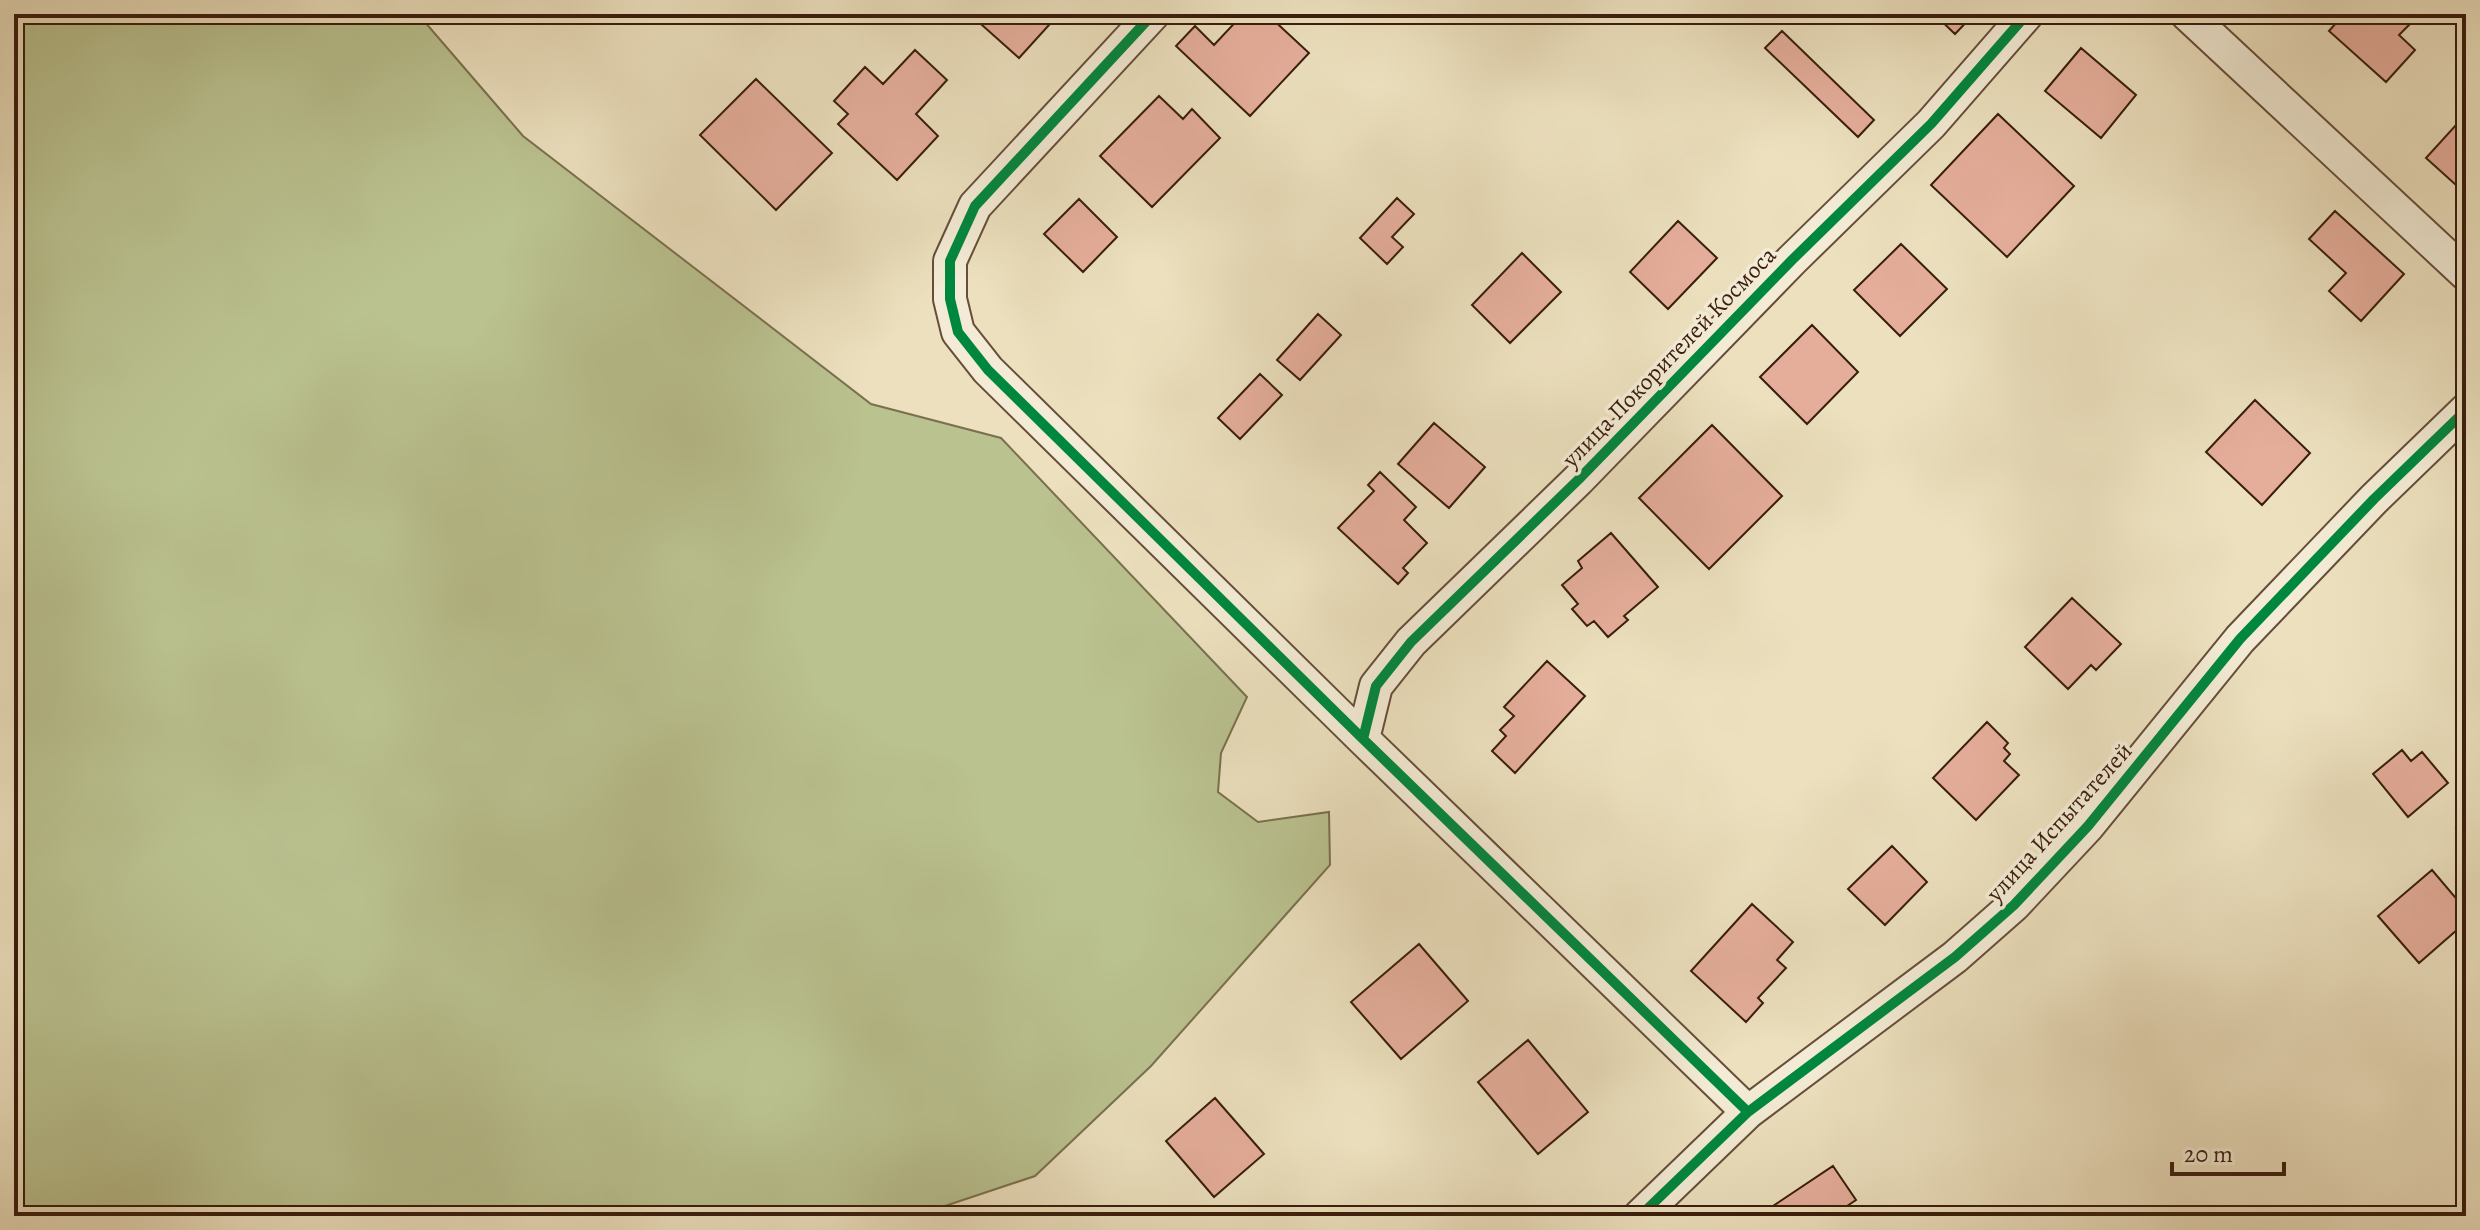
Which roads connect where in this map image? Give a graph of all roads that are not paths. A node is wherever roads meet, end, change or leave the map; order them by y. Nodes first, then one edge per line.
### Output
1 (1153, 14) edge
2 (2027, 14) edge
3 (2187, 14) edge
4 (2466, 274) edge
5 (2466, 410) edge
6 (1363, 739) junction
7 (1748, 1112) junction
8 (1640, 1216) edge

1 - 6 street
2 - 6 street, улица Покорителей Космоса
3 - 4 street
5 - 7 street, улица Испытателей
6 - 7 street
7 - 8 street, улица Испытателей

